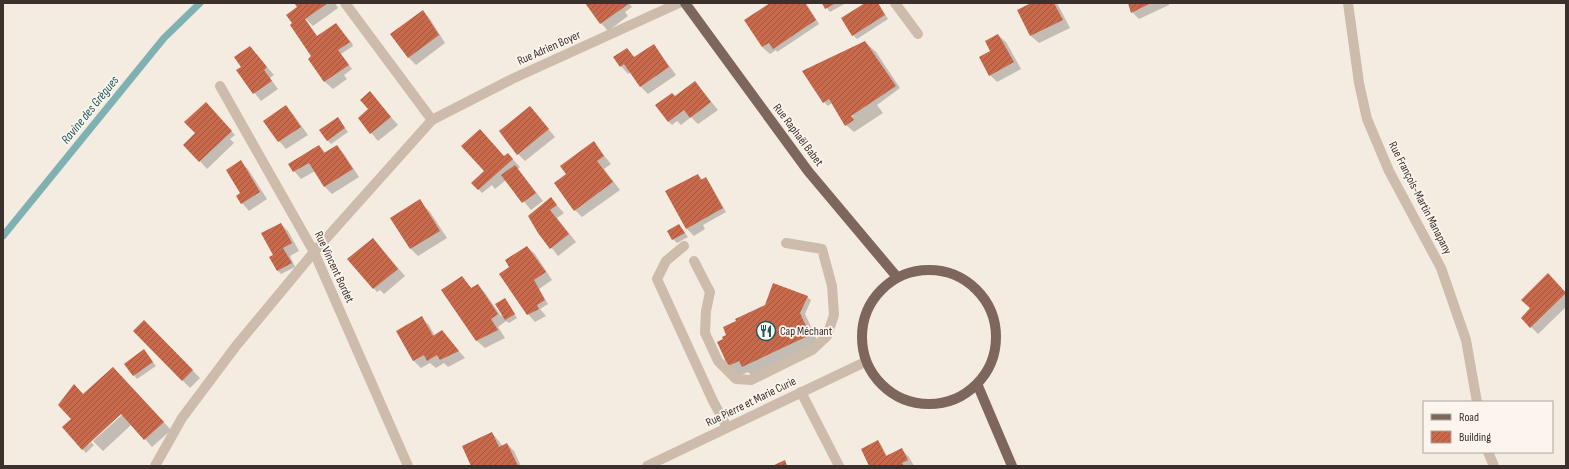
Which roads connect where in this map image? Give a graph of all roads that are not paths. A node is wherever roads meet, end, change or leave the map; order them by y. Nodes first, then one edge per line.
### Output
1 (345, 3) edge
2 (679, 3) edge
3 (685, 3) edge
4 (895, 3) edge
5 (1348, 3) edge
6 (918, 34) dead end
7 (220, 86) dead end
8 (432, 120) junction
9 (786, 243) dead end
10 (684, 246) dead end
11 (314, 252) junction
12 (694, 261) dead end
13 (897, 277) junction
14 (866, 362) junction
15 (978, 386) junction
16 (801, 392) junction
17 (1477, 401) edge
18 (727, 427) junction
19 (1488, 453) edge
20 (155, 466) edge
21 (408, 466) edge
22 (647, 466) edge
23 (839, 466) edge
24 (1012, 466) edge
25 (1494, 466) edge

1 - 8 street
2 - 8 street, Rue Adrien Boyer
3 - 13 main road, Rue Raphaël Babet
4 - 6 street
5 - 17 street, Rue François-Martin Manapany
7 - 11 street, Rue Vincent Bordet
8 - 11 street, Rue Adrien Boyer
9 - 12 street
10 - 18 street
11 - 20 street, Rue Adrien Boyer
11 - 21 street, Rue Vincent Bordet
13 - 14 main road
13 - 15 main road
14 - 15 main road
14 - 16 street, Rue Pierre et Marie Curie
15 - 24 main road
16 - 18 street, Rue Pierre et Marie Curie
16 - 23 street
18 - 22 street, Rue Pierre et Marie Curie
19 - 25 street

